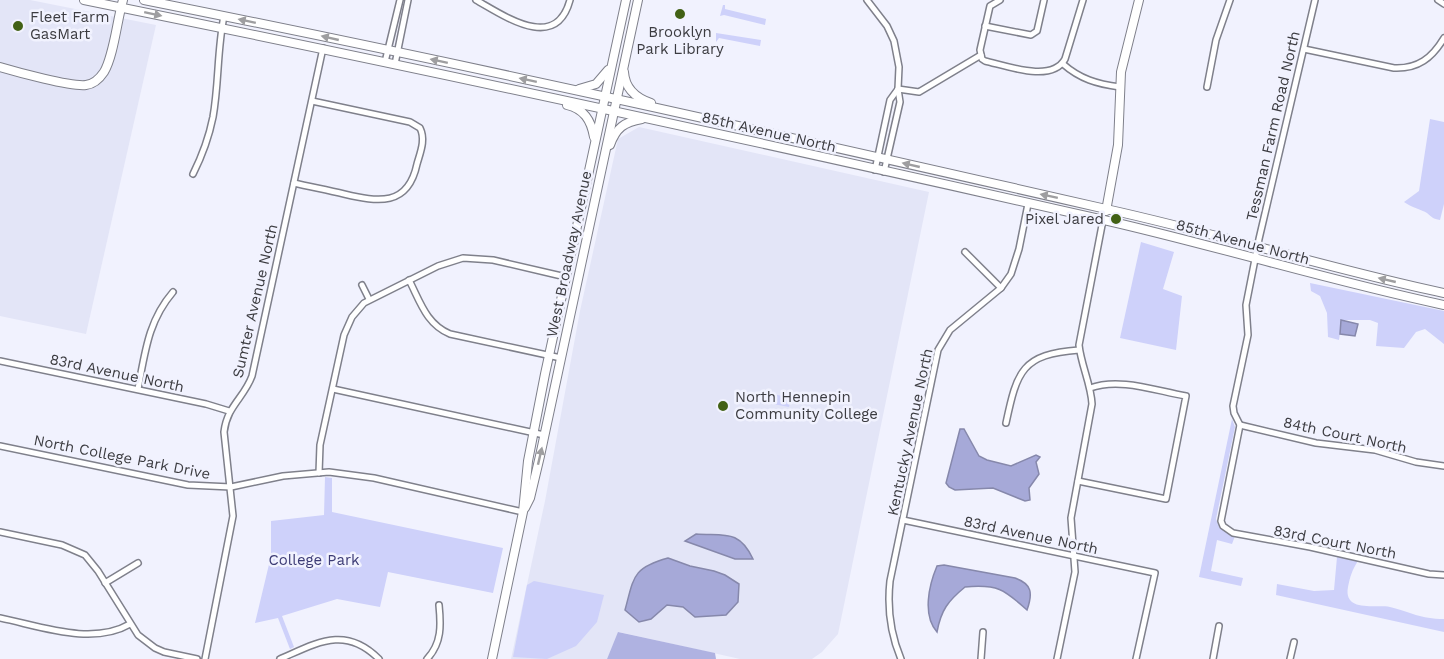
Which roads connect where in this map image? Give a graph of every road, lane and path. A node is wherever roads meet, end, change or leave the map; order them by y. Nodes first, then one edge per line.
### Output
1 (84, 0) edge
2 (144, 0) edge
3 (399, 0) edge
4 (408, 0) edge
5 (476, 0) edge
6 (570, 0) edge
7 (626, 0) edge
8 (638, 0) edge
9 (867, 0) edge
10 (1000, 0) edge
11 (1044, 0) edge
12 (1083, 0) edge
13 (1139, 0) edge
14 (1230, 0) edge
15 (1315, 0) edge
16 (1438, 0) edge
17 (122, 4) edge
18 (1444, 4) edge
19 (225, 16) junction
20 (985, 26) junction
21 (222, 28) junction
22 (1444, 38) edge
23 (323, 48) junction
24 (1304, 49) junction
25 (387, 51) junction
26 (397, 53) junction
27 (981, 55) junction
28 (613, 59) junction
29 (624, 61) junction
30 (385, 62) junction
31 (394, 64) junction
32 (1063, 64) junction
33 (0, 68) edge
34 (492, 84) junction
35 (1120, 87) junction
36 (1207, 87) dead end
37 (898, 89) junction
38 (575, 90) junction
39 (604, 97) junction
40 (615, 99) junction
41 (312, 101) junction
42 (602, 108) junction
43 (613, 111) junction
44 (646, 118) junction
45 (786, 138) junction
46 (595, 140) junction
47 (878, 158) junction
48 (887, 160) junction
49 (875, 170) junction
50 (884, 172) junction
51 (193, 174) dead end
52 (598, 181) junction
53 (294, 183) junction
54 (1028, 204) junction
55 (1106, 209) junction
56 (1104, 220) junction
57 (1257, 247) junction
58 (965, 252) dead end
59 (1255, 259) junction
60 (566, 277) junction
61 (409, 280) junction
62 (362, 285) dead end
63 (1001, 288) junction
64 (1424, 289) junction
65 (173, 291) dead end
66 (1444, 293) edge
67 (369, 299) junction
68 (1422, 300) junction
69 (1444, 305) edge
70 (1079, 350) junction
71 (549, 355) junction
72 (561, 358) junction
73 (0, 361) edge
74 (333, 388) junction
75 (1090, 388) junction
76 (138, 389) junction
77 (229, 411) junction
78 (1006, 423) dead end
79 (1240, 425) junction
80 (534, 433) junction
81 (544, 435) junction
82 (0, 446) edge
83 (1444, 466) edge
84 (319, 473) junction
85 (1078, 481) junction
86 (231, 487) junction
87 (523, 512) junction
88 (903, 520) junction
89 (0, 532) edge
90 (1074, 556) junction
91 (138, 563) dead end
92 (1444, 575) edge
93 (105, 582) junction
94 (439, 605) dead end
95 (0, 618) edge
96 (130, 624) junction
97 (1219, 626) dead end
98 (983, 632) dead end
99 (1294, 642) dead end
100 (197, 659) edge
101 (205, 659) edge
102 (280, 659) edge
103 (379, 659) edge
104 (427, 659) edge
105 (492, 659) edge
106 (901, 659) edge
107 (981, 659) edge
108 (1057, 659) edge
109 (1136, 659) edge
110 (1213, 659) edge
111 (1290, 659) edge

1 - 17 main road, 85th Avenue North
2 - 19 main road, 85th Avenue North
3 - 25 street
4 - 26 street
5 - 6 street
7 - 28 main road, West Broadway Avenue
8 - 29 main road, West Broadway Avenue
9 - 37 street
10 - 20 street
11 - 20 street
12 - 32 street
13 - 35 main road
14 - 36 street
15 - 24 street, Tessman Farm Road North
16 - 18 street
17 -> 21 main road, 85th Avenue North
17 - 33 main road
19 - 21 street
25 -> 19 main road, 85th Avenue North
20 - 27 street
21 - 23 main road, 85th Avenue North
21 - 51 street
22 - 24 street
23 - 30 main road, 85th Avenue North
23 - 41 street, Sumter Avenue North
24 - 57 street, Tessman Farm Road North
25 - 26 main road, 85th Avenue North
25 - 30 street
26 - 31 street
38 -> 26 main road, 85th Avenue North
27 - 32 street
27 - 37 street
28 - 38 main road
28 - 39 main road, West Broadway Avenue
29 - 40 main road, West Broadway Avenue
29 - 45 main road
30 - 31 main road, 85th Avenue North
31 - 34 main road, 85th Avenue North
32 - 35 street
34 - 42 main road, 85th Avenue North
34 - 46 main road
35 - 55 main road
37 - 47 street
37 - 48 street
38 - 39 main road, 85th Avenue North
39 - 40 main road, 85th Avenue North
39 - 42 main road, West Broadway Avenue
40 - 43 main road, West Broadway Avenue
40 - 45 main road, 85th Avenue North
41 - 53 street, Sumter Avenue North
41 - 53 street
42 - 43 main road, 85th Avenue North
42 - 46 main road, West Broadway Avenue
43 - 44 main road, 85th Avenue North
43 - 52 main road, West Broadway Avenue
44 - 49 main road, 85th Avenue North
44 - 52 main road
45 - 47 main road, 85th Avenue North
46 - 60 main road, West Broadway Avenue
47 - 48 main road, 85th Avenue North
47 - 49 street
48 - 50 street
55 -> 48 main road, 85th Avenue North
49 - 50 main road, 85th Avenue North
50 - 54 main road, 85th Avenue North
52 - 72 main road, West Broadway Avenue
53 - 77 street, Sumter Avenue North
54 - 56 main road, 85th Avenue North
54 - 63 street, Kentucky Avenue North
55 - 56 main road
55 - 57 main road, 85th Avenue North
56 - 59 main road, 85th Avenue North
56 - 70 street
57 - 59 street, Tessman Farm Road North
64 -> 57 main road, 85th Avenue North
58 - 63 street
59 - 68 main road, 85th Avenue North
59 - 79 street, Tessman Farm Road North
60 - 61 street
60 - 71 main road, West Broadway Avenue
61 - 67 street
61 - 71 street
62 - 67 street
63 - 88 street, Kentucky Avenue North
64 - 66 main road, 85th Avenue North
64 - 68 main road
65 - 76 street
67 - 74 street
68 - 69 main road, 85th Avenue North
70 - 75 street
70 - 78 street
71 - 72 street
71 - 80 main road, West Broadway Avenue
72 - 81 main road, West Broadway Avenue
73 - 76 street, 83rd Avenue North
74 - 80 street
74 - 84 street
75 - 85 street
75 - 85 street
76 - 77 street, 83rd Avenue North
77 - 86 street
79 - 83 street, 84th Court North
79 - 92 street, 83rd Court North
80 - 81 street
80 - 87 main road, West Broadway Avenue
87 -> 81 main road, West Broadway Avenue
82 - 86 street, North College Park Drive
84 - 86 street, North College Park Drive
84 - 87 street, North College Park Drive
85 - 90 street
86 - 101 street
87 - 105 main road, West Broadway Avenue
88 - 90 street, 83rd Avenue North
88 - 106 street, Kentucky Avenue North
89 - 93 street
90 - 108 street
90 - 109 street, 83rd Avenue North
91 - 93 street
93 - 96 street
94 - 104 street
95 - 96 street
96 - 100 street
97 - 110 street
98 - 107 street
99 - 111 street
102 - 103 street

